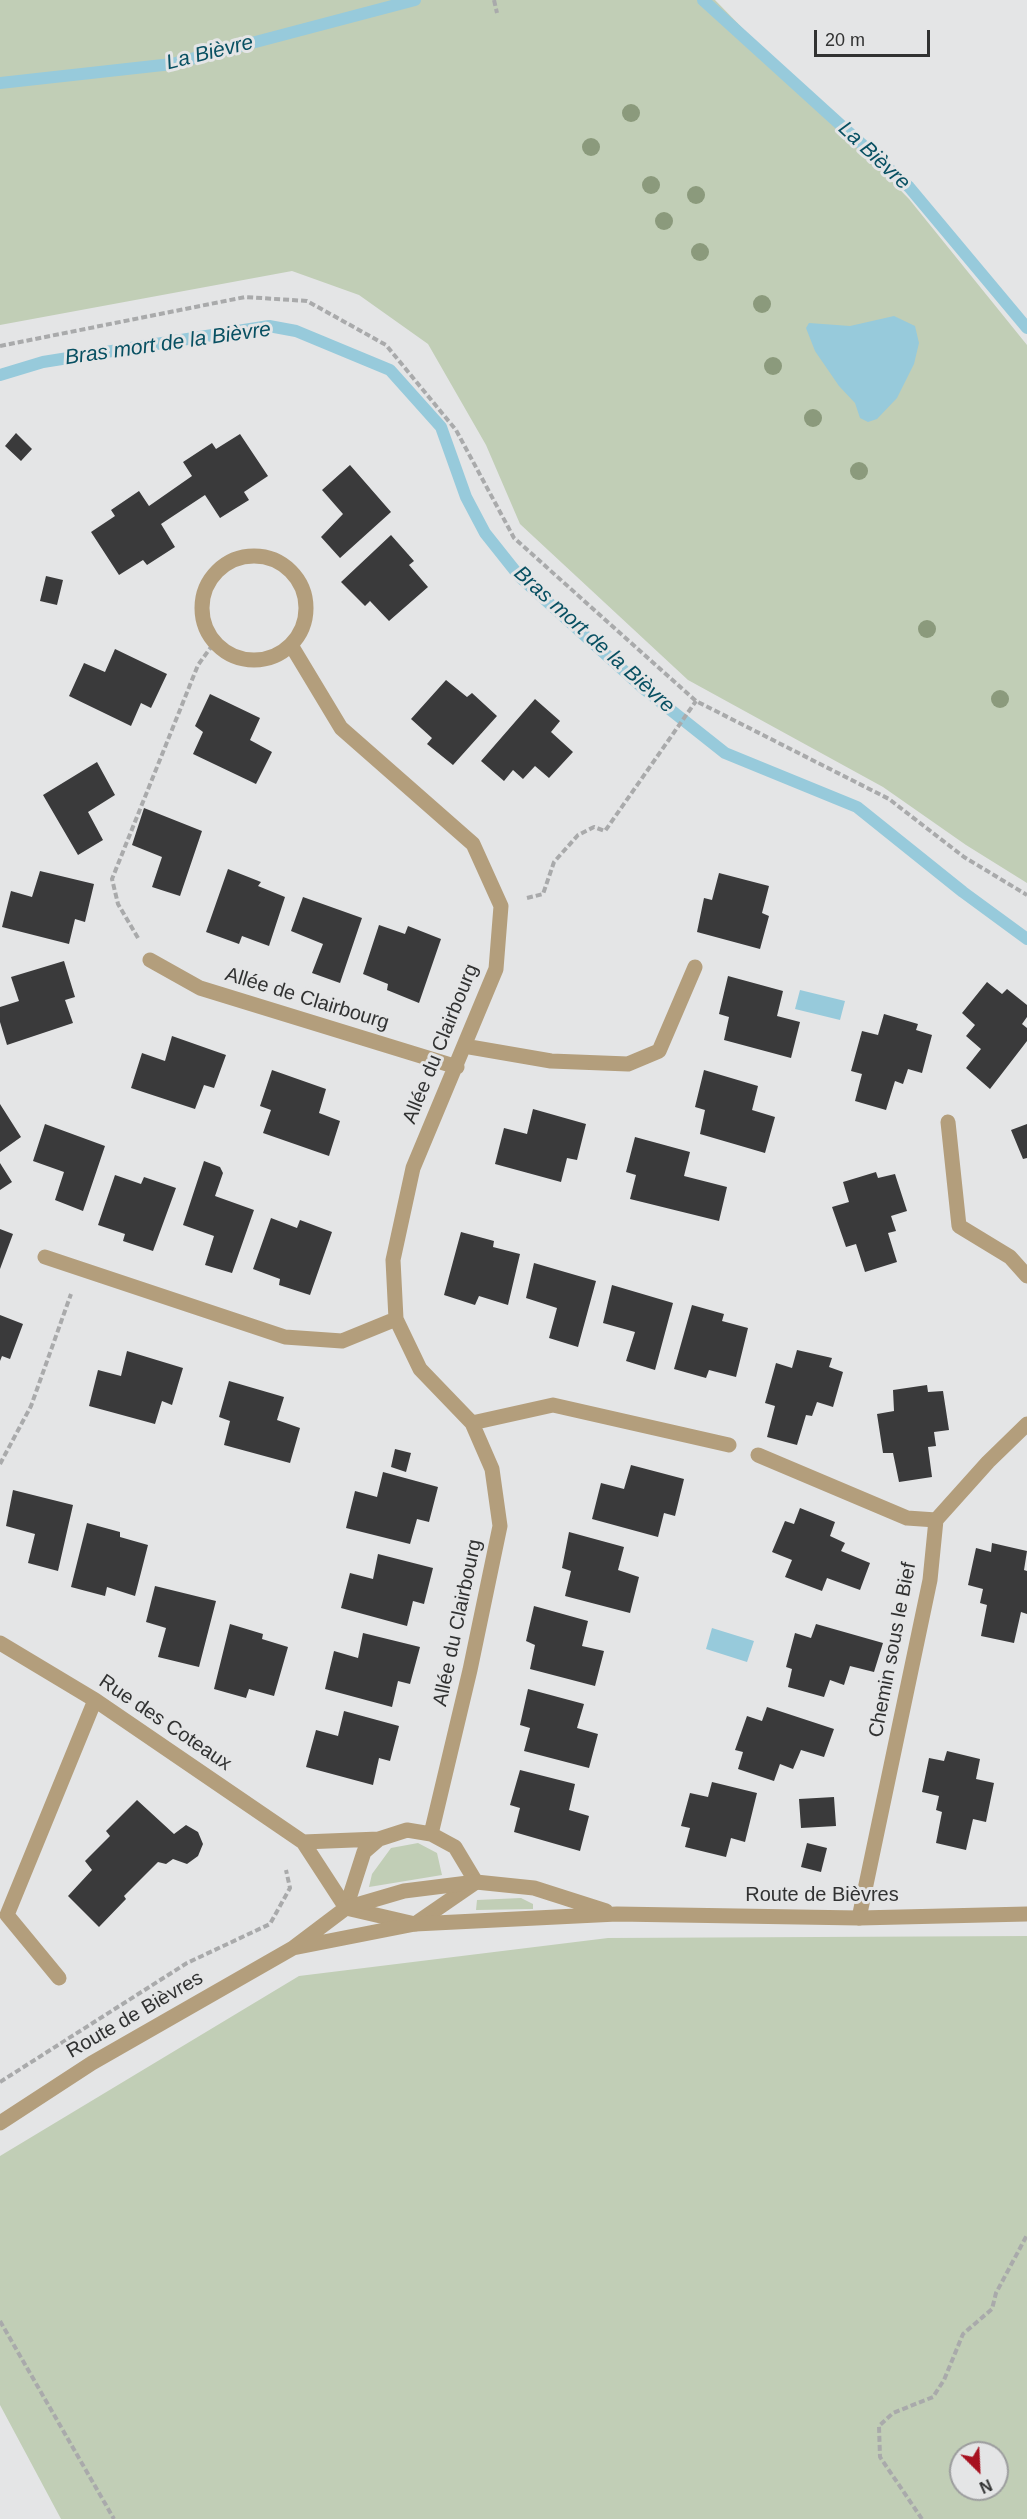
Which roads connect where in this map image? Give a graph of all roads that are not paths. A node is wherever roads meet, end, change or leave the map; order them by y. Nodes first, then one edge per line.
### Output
1 (291, 645) junction
2 (150, 960) road end
3 (695, 967) dead end
4 (464, 1046) junction
5 (456, 1067) junction
6 (948, 1122) dead end
7 (45, 1257) dead end
8 (1027, 1276) edge
9 (396, 1318) junction
10 (472, 1423) junction
11 (1027, 1424) edge
12 (729, 1444) dead end
13 (758, 1455) dead end
14 (936, 1520) junction
15 (0, 1643) edge
16 (95, 1700) junction
17 (431, 1834) junction
18 (379, 1839) junction
19 (303, 1842) junction
20 (476, 1882) junction
21 (346, 1908) junction
22 (617, 1914) junction
23 (1027, 1914) edge
24 (859, 1917) junction
25 (415, 1924) junction
26 (293, 1948) junction
27 (58, 1978) dead end
28 (0, 2123) edge

1 - 1 street
1 - 4 street, Allée du Clairbourg
2 - 5 street, Allée de Clairbourg
3 - 4 street
4 - 5 street, Allée du Clairbourg
5 - 9 street, Allée du Clairbourg
6 - 8 street
7 - 9 street
9 - 10 street, Allée du Clairbourg
10 - 12 street
10 - 17 street, Allée du Clairbourg
11 - 14 street
13 - 14 street
14 - 24 street, Chemin sous le Bief
15 - 16 street, Rue des Coteaux
16 - 19 street, Rue des Coteaux
16 - 27 street
17 - 18 street
17 - 20 street
18 - 19 street
18 - 21 street
19 - 21 street, Rue des Coteaux
20 - 21 street, Route de Bièvres
20 - 22 street, Route de Bièvres
20 - 25 street
21 - 25 street
21 - 26 street, Route de Bièvres
22 - 24 street, Route de Bièvres
22 - 25 street, Route de Bièvres
23 - 24 street, Route de Bièvres
25 - 26 street, Route de Bièvres
26 - 28 street, Route de Bièvres

